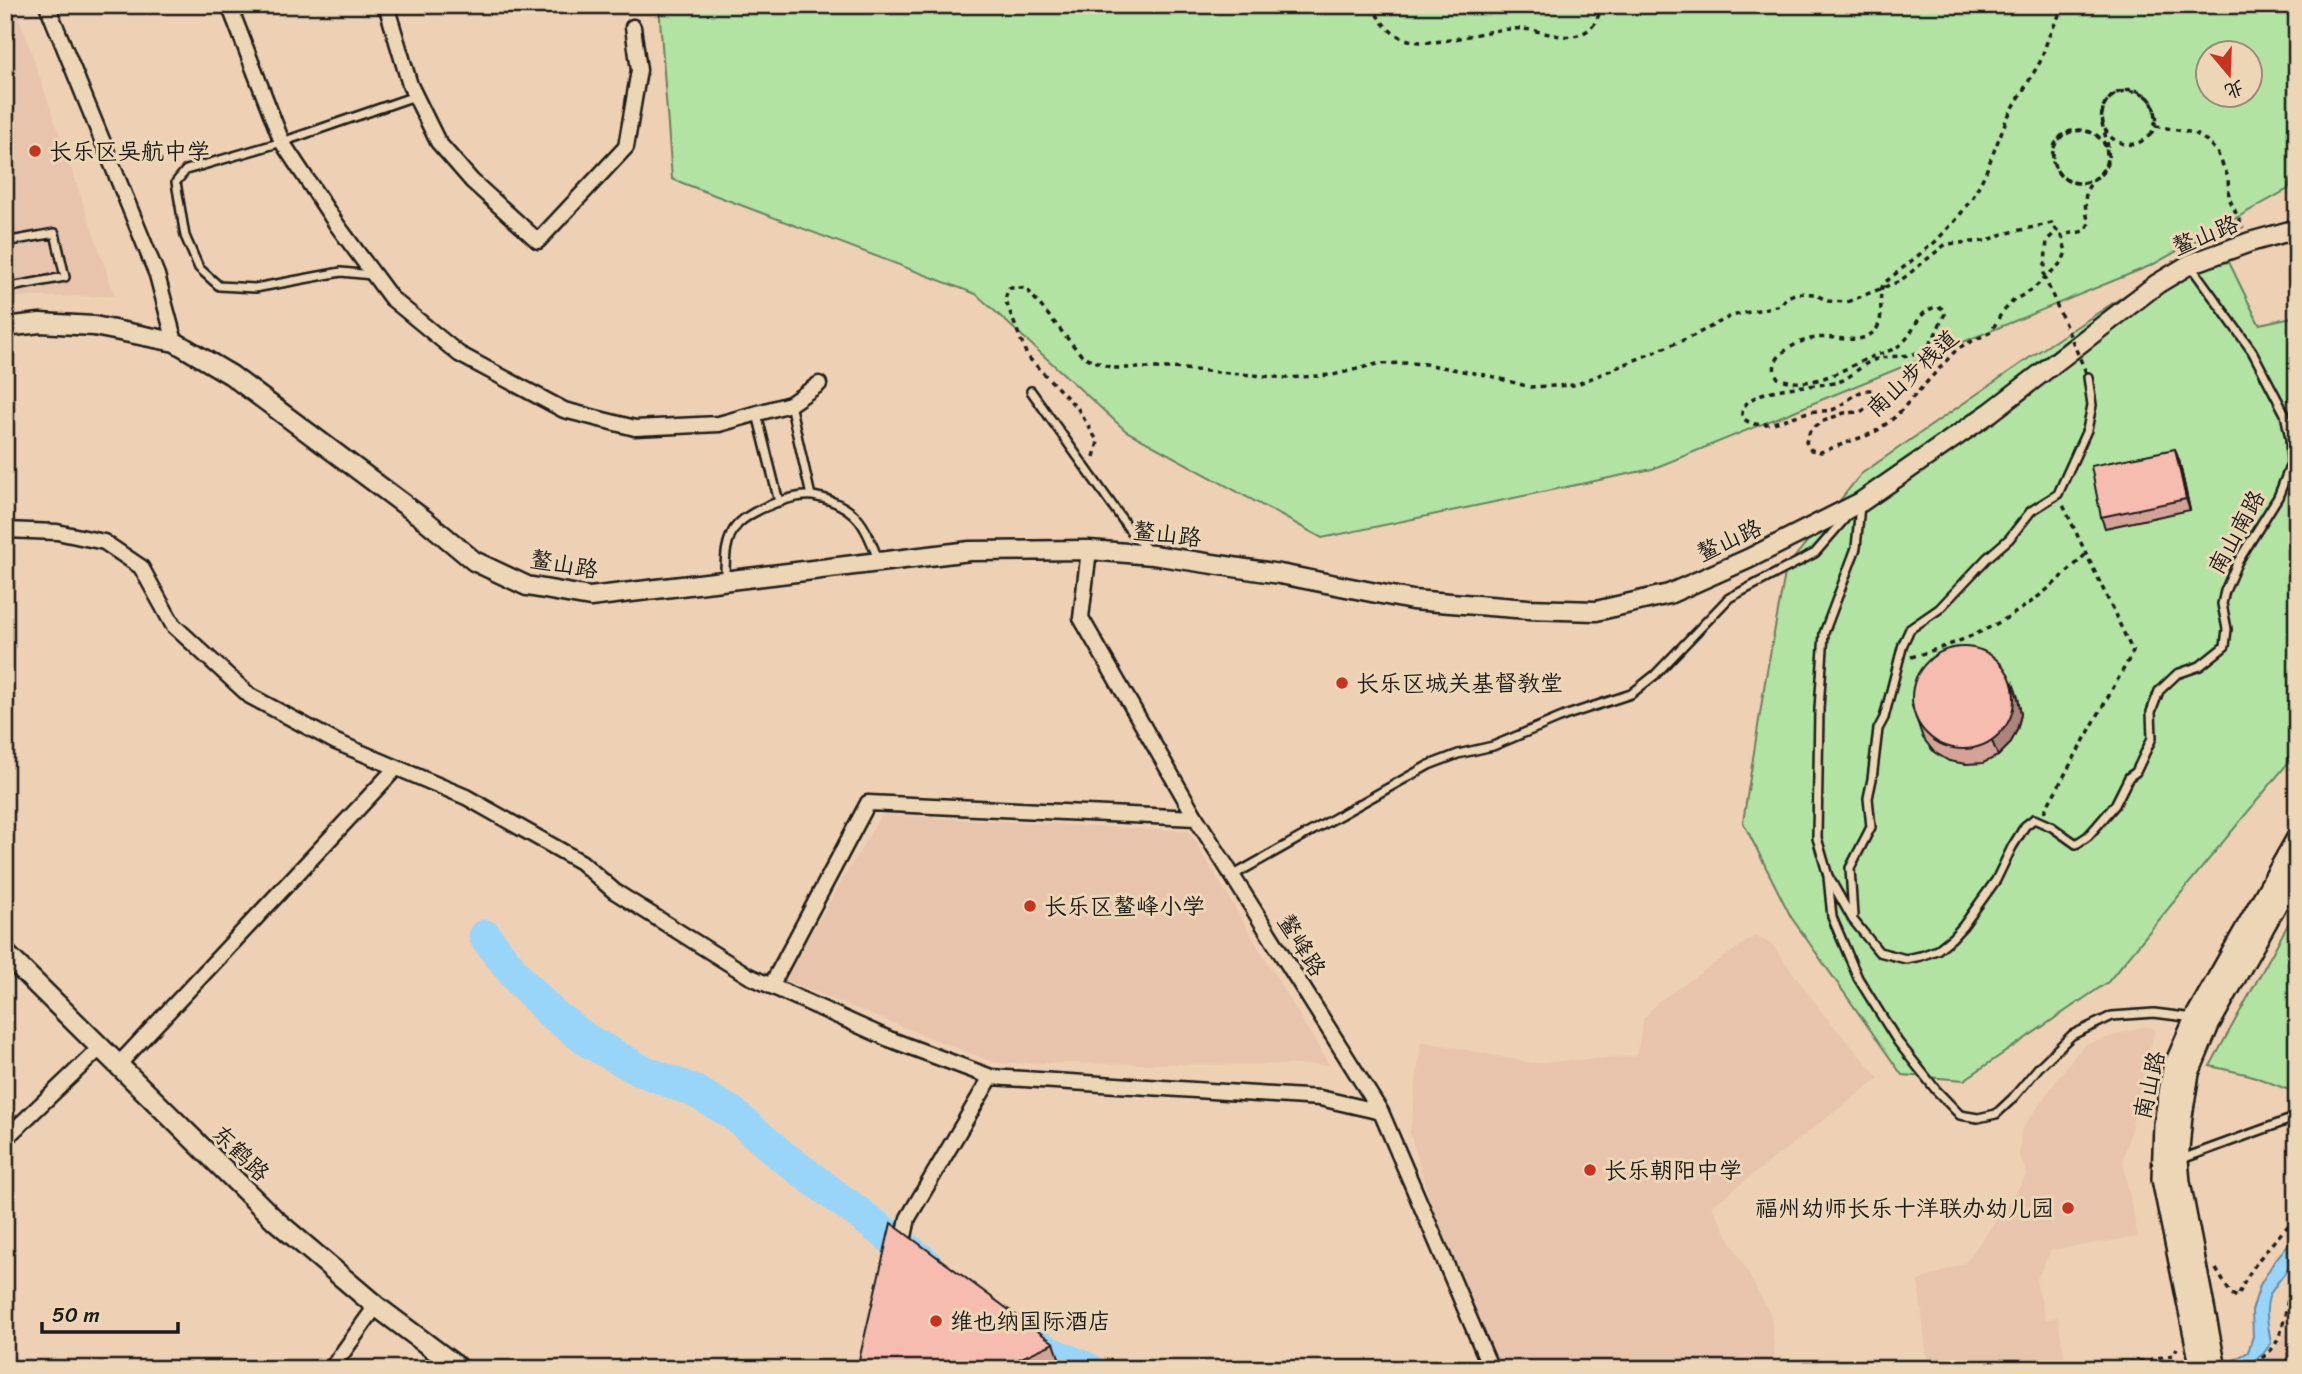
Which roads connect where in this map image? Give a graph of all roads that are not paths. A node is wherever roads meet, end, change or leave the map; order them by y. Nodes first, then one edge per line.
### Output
1 (47, 5) edge
2 (229, 5) edge
3 (386, 5) edge
4 (633, 27) dead end
5 (415, 96) junction
6 (282, 142) junction
7 (2297, 229) edge
8 (5, 242) edge
9 (2190, 264) junction
10 (374, 275) junction
11 (5, 289) edge
12 (5, 327) edge
13 (175, 342) junction
14 (2088, 377) road end
15 (819, 384) dead end
16 (1031, 391) dead end
17 (790, 404) junction
18 (757, 414) junction
19 (811, 496) junction
20 (779, 502) junction
21 (1861, 502) junction
22 (5, 530) edge
23 (1090, 550) junction
24 (1153, 555) junction
25 (879, 562) junction
26 (725, 582) junction
27 (396, 768) junction
28 (1196, 818) junction
29 (2297, 838) edge
30 (2297, 868) edge
31 (1232, 876) junction
32 (1828, 876) junction
33 (1853, 920) junction
34 (5, 953) edge
35 (771, 986) junction
36 (2195, 1018) junction
37 (102, 1047) junction
38 (118, 1065) junction
39 (991, 1077) junction
40 (1381, 1112) junction
41 (2297, 1117) edge
42 (5, 1139) edge
43 (2178, 1160) junction
44 (897, 1270) edge
45 (376, 1306) junction
46 (2194, 1339) junction
47 (331, 1369) edge
48 (460, 1369) edge
49 (1491, 1369) edge
50 (2201, 1369) edge
51 (2216, 1369) edge

1 - 13 street
2 - 6 street
3 - 5 street
4 - 5 street
5 - 6 lane
6 - 10 street
6 - 10 lane
7 - 9 street, 鳌山路
8 - 11 lane
9 - 21 street, 鳌山路
9 - 33 lane, 南山南路
10 - 18 street
12 - 13 street, 鳌山路
13 - 26 street, 鳌山路
14 - 33 lane
15 - 17 street
16 - 24 lane
17 - 18 street
17 - 19 lane
18 - 20 lane
19 - 20 lane
19 - 25 lane
20 - 26 lane
21 - 24 street, 鳌山路
21 - 31 lane
21 - 32 lane
22 - 27 street
23 - 24 street, 鳌山路
23 - 25 street, 鳌山路
23 - 28 street, 鳌峰路
25 - 26 street, 鳌山路
27 - 35 street
27 - 38 street
28 - 31 street, 鳌峰路
28 - 35 street
29 - 36 main road, 南山路
30 - 43 main road, 南山路
31 - 40 street, 鳌峰路
32 - 33 lane
32 - 36 lane
34 - 37 main road, 东鹤路
35 - 39 street
36 - 46 main road, 南山路
37 - 38 main road, 东鹤路
37 - 42 street
38 - 45 main road, 东鹤路
39 - 40 street
39 - 44 street
40 - 49 street, 鳌峰路
41 - 43 lane
43 - 46 main road, 南山路
45 - 47 street
45 - 48 main road, 东鹤路
46 - 50 main road, 南山路
46 - 51 main road, 南山路

